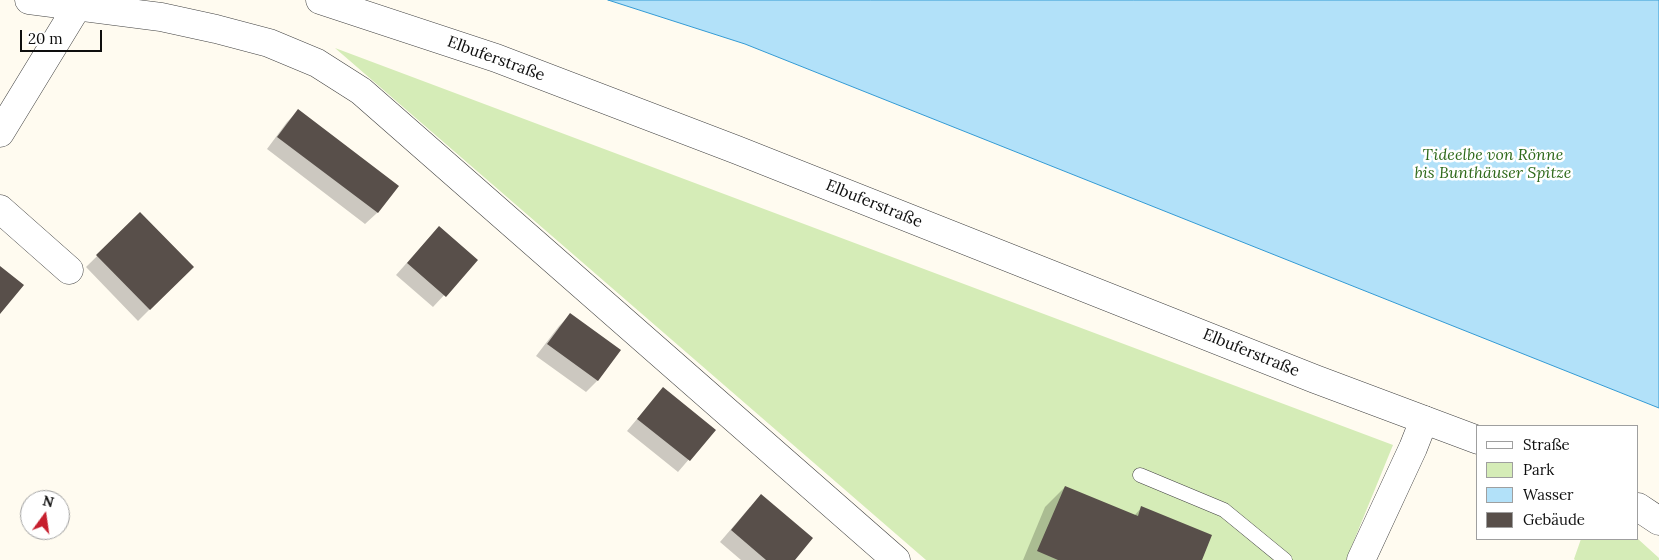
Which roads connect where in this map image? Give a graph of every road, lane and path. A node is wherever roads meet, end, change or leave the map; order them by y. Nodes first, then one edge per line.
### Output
1 (29, 0) edge
2 (320, 0) edge
3 (77, 7) junction
4 (0, 133) edge
5 (0, 209) edge
6 (69, 270) dead end
7 (1424, 420) junction
8 (1476, 439) edge
9 (1140, 475) dead end
10 (1639, 508) edge
11 (1659, 521) edge
12 (896, 560) edge
13 (1285, 560) edge
14 (1362, 560) edge

1 - 3 street
2 - 7 street, Elbuferstraße
3 - 4 street
3 - 12 street
5 - 6 street
7 - 8 street, Elbuferstraße
7 - 14 street
9 - 13 lane
10 - 11 street

